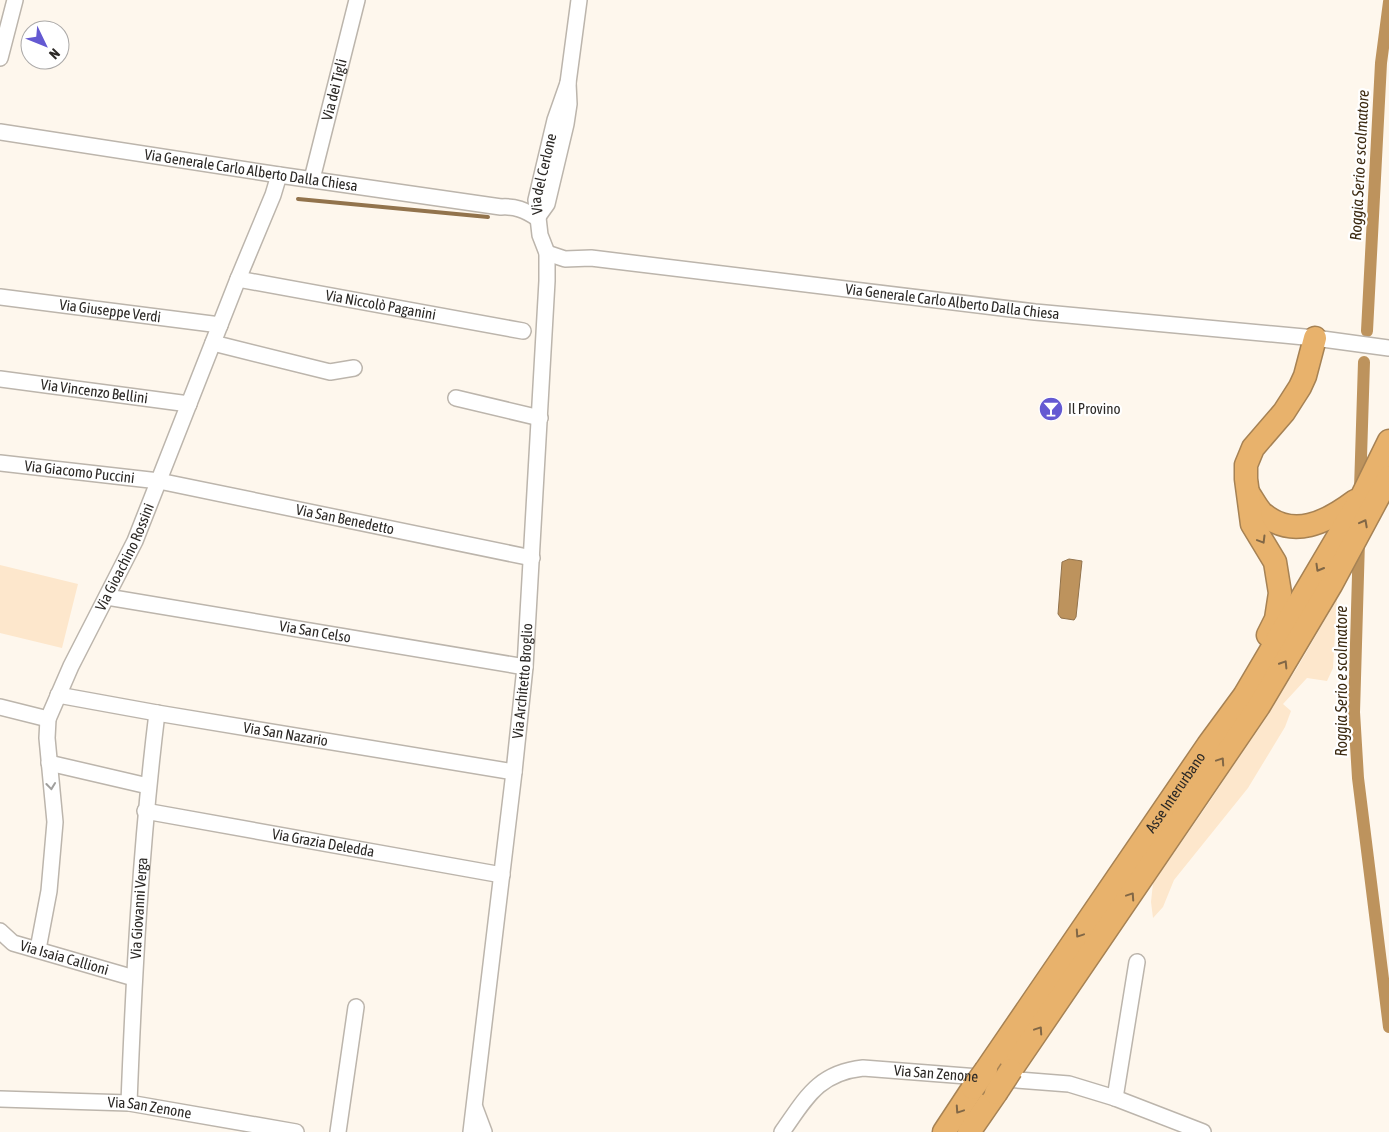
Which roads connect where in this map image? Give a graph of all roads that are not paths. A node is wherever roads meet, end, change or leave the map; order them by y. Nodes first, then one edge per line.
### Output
1 (15, 0) edge
2 (357, 0) edge
3 (579, 0) edge
4 (4, 29) edge
5 (0, 58) edge
6 (0, 124) edge
7 (0, 133) edge
8 (279, 175) junction
9 (312, 179) junction
10 (537, 218) junction
11 (547, 253) junction
12 (238, 279) junction
13 (0, 298) edge
14 (220, 325) junction
15 (523, 331) dead end
16 (1315, 338) junction
17 (213, 344) junction
18 (1389, 348) edge
19 (354, 368) dead end
20 (0, 379) edge
21 (456, 398) dead end
22 (189, 404) junction
23 (540, 418) junction
24 (1389, 441) edge
25 (0, 463) edge
26 (1389, 476) edge
27 (159, 481) junction
28 (1248, 494) junction
29 (1362, 496) junction
30 (532, 558) junction
31 (107, 597) junction
32 (525, 667) junction
33 (58, 695) junction
34 (1251, 701) junction
35 (0, 707) edge
36 (157, 713) junction
37 (48, 719) junction
38 (49, 763) junction
39 (514, 772) junction
40 (148, 786) junction
41 (145, 811) junction
42 (502, 875) junction
43 (0, 931) edge
44 (38, 950) junction
45 (1136, 962) dead end
46 (134, 978) junction
47 (356, 1007) dead end
48 (1115, 1098) junction
49 (0, 1099) edge
50 (129, 1103) junction
51 (474, 1107) junction
52 (296, 1132) edge
53 (338, 1132) edge
54 (471, 1132) edge
55 (484, 1132) edge
56 (782, 1132) edge
57 (944, 1132) edge
58 (969, 1132) edge
59 (1204, 1132) edge

1 - 4 street
2 - 9 street, Via dei Tigli
3 - 10 street, Via del Cerlone
4 - 5 street
6 - 7 street
7 - 8 street, Via Generale Carlo Alberto Dalla Chiesa
8 - 9 street, Via Generale Carlo Alberto Dalla Chiesa
8 - 12 street, Via Gioachino Rossini
9 - 10 street, Via Generale Carlo Alberto Dalla Chiesa
10 - 11 street
11 - 16 street, Via Generale Carlo Alberto Dalla Chiesa
11 - 23 street, Via Architetto Broglio
12 - 14 street, Via Gioachino Rossini
12 - 15 street, Via Niccolò Paganini
13 - 14 street, Via Giuseppe Verdi
14 - 17 street, Via Gioachino Rossini
16 - 18 street, Via Generale Carlo Alberto Dalla Chiesa
16 - 28 highway
17 - 19 street
17 - 22 street, Via Gioachino Rossini
20 - 22 street, Via Vincenzo Bellini
21 - 23 street
22 - 27 street, Via Gioachino Rossini
23 - 30 street, Via Architetto Broglio
24 - 29 highway, Asse Interurbano
25 - 27 street, Via Giacomo Puccini
34 -> 26 highway, Asse Interurbano
27 - 30 street, Via San Benedetto
27 - 31 street, Via Gioachino Rossini
28 - 29 highway
28 -> 34 highway
29 -> 34 highway, Asse Interurbano
30 - 32 street, Via Architetto Broglio
31 - 32 street, Via San Celso
31 - 33 street, Via Gioachino Rossini
32 - 39 street, Via Architetto Broglio
33 - 36 street, Via San Nazario
33 - 37 street, Via Gioachino Rossini
34 -> 57 highway, Asse Interurbano, bridge
58 -> 34 highway, Asse Interurbano, bridge
35 - 37 street
36 - 39 street, Via San Nazario
36 - 40 street, Via Giovanni Verga
37 - 38 street, Via Gioachino Rossini
38 - 40 street
38 -> 44 street, Via Gioachino Rossini
39 - 42 street, Via Architetto Broglio
40 - 41 street, Via Giovanni Verga
41 - 42 street, Via Grazia Deledda
41 - 46 street, Via Giovanni Verga
42 - 51 street, Via Architetto Broglio
43 - 44 street, Via Isaia Callioni
44 - 46 street, Via Isaia Callioni
45 - 48 street
46 - 50 street, Via Giovanni Verga
47 - 53 street
48 - 56 street, Via San Zenone
48 - 59 street, Via San Zenone
49 - 50 street, Via San Zenone
50 - 52 street, Via San Zenone
51 - 54 street, Via Architetto Broglio
51 - 55 street, Via Architetto Broglio

